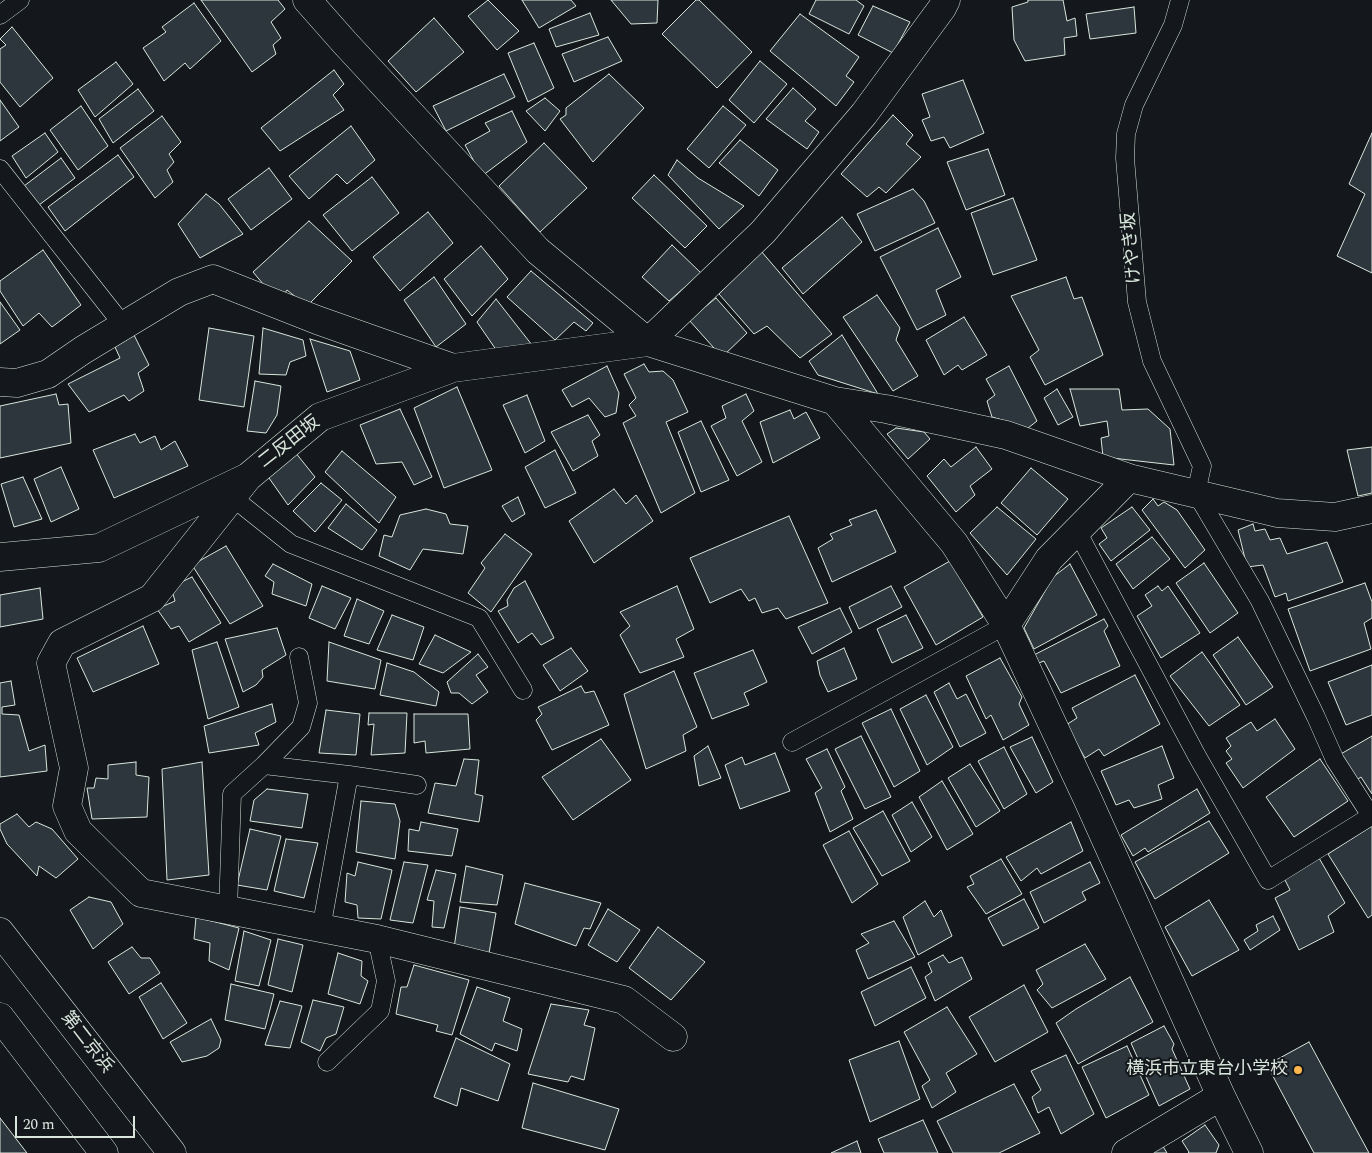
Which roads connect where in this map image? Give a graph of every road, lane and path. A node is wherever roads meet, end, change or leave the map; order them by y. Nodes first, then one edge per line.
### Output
1 (20, 0) edge
2 (307, 0) edge
3 (946, 0) edge
4 (1180, 0) edge
5 (0, 15) edge
6 (0, 169) edge
7 (124, 325) junction
8 (648, 342) junction
9 (453, 368) junction
10 (0, 382) edge
11 (835, 401) junction
12 (1129, 478) junction
13 (240, 487) junction
14 (1196, 493) junction
15 (1371, 513) edge
16 (1077, 531) junction
17 (0, 557) edge
18 (1006, 625) junction
19 (300, 657) dead end
20 (523, 690) dead end
21 (792, 742) dead end
22 (264, 765) junction
23 (349, 775) junction
24 (417, 785) dead end
25 (228, 910) junction
26 (321, 929) junction
27 (0, 932) edge
28 (377, 939) junction
29 (0, 1017) edge
30 (673, 1037) dead end
31 (327, 1062) dead end
32 (1221, 1096) junction
33 (104, 1153) edge
34 (172, 1153) edge
35 (1126, 1153) edge
36 (1249, 1153) edge

1 - 5 lane
2 - 8 main road
3 - 8 main road
4 - 14 lane, けやき坂
6 - 7 lane
7 - 9 main road
7 - 10 main road
8 - 9 main road, 二反田坂
8 - 11 main road
9 - 13 main road, 二反田坂
11 - 12 main road
11 - 18 main road
12 - 14 main road
12 - 16 main road
13 - 17 main road, 二反田坂
13 - 20 lane
13 - 25 main road
14 - 15 main road
14 - 16 lane
16 - 18 main road
18 - 21 lane
18 - 32 main road
19 - 22 lane
22 - 23 lane
22 - 25 lane
23 - 24 lane
23 - 26 lane
25 - 26 main road
26 - 28 main road
27 - 34 main road, 第二京浜
28 - 30 main road
28 - 31 lane
29 - 33 main road
32 - 35 main road
32 - 36 main road

